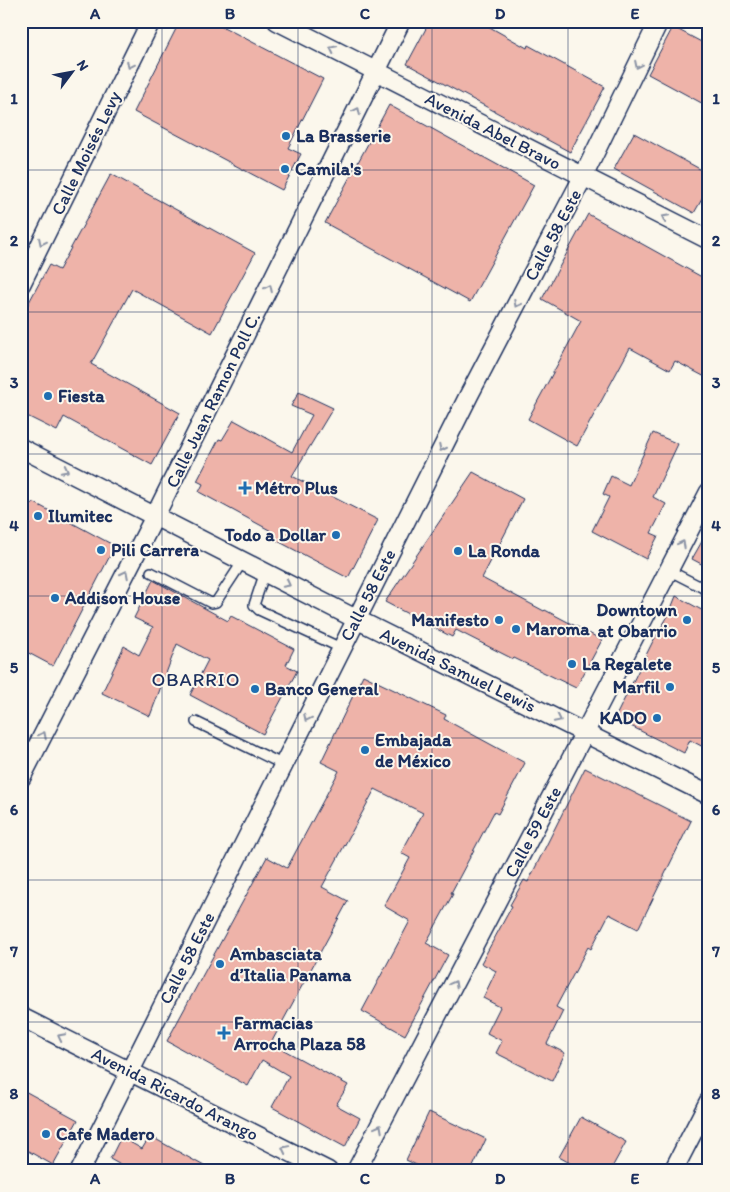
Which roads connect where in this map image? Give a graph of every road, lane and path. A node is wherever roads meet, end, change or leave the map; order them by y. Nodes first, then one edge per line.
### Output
1 (151, 21) edge
2 (277, 21) edge
3 (401, 21) edge
4 (659, 21) edge
5 (377, 71) junction
6 (583, 177) junction
7 (709, 240) edge
8 (21, 284) edge
9 (21, 448) edge
10 (709, 492) edge
11 (155, 516) junction
12 (243, 561) junction
13 (668, 570) junction
14 (151, 572) dead end
15 (265, 572) junction
16 (709, 591) edge
17 (356, 619) junction
18 (341, 648) junction
19 (196, 722) dead end
20 (585, 732) junction
21 (284, 765) junction
22 (21, 778) edge
23 (709, 795) edge
24 (21, 1017) edge
25 (131, 1072) junction
26 (709, 1101) edge
27 (80, 1171) edge
28 (328, 1171) edge
29 (356, 1171) edge
30 (673, 1171) edge

1 -> 8 street, Calle Moisés Levy
5 -> 2 street, Avenida Abel Bravo
3 - 5 street, Calle Juan Ramon Poll C.
4 -> 6 street, Calle 58 Este
5 - 6 street, Avenida Abel Bravo
11 -> 5 street, Calle Juan Ramon Poll C.
7 -> 6 street, Avenida Abel Bravo
6 -> 17 street, Calle 58 Este
9 -> 11 street, Avenida Samuel Lewis
13 -> 10 street, Calle 59 Este
11 - 12 street, Avenida Samuel Lewis
22 -> 11 street, Calle Juan Ramon Poll C.
12 - 14 lane
12 - 15 street, Avenida Samuel Lewis
13 - 16 lane
13 - 20 street, Calle 59 Este
15 -> 17 street, Avenida Samuel Lewis
15 - 18 lane
17 - 18 street, Calle 58 Este
17 -> 20 street, Avenida Samuel Lewis
18 -> 21 street, Calle 58 Este
19 - 21 lane
20 - 23 street, Avenida Samuel Lewis
29 -> 20 street, Calle 59 Este
21 - 25 street, Calle 58 Este
25 -> 24 street, Avenida Ricardo Arango
25 - 27 street, Calle 58 Este
28 -> 25 street, Avenida Ricardo Arango
26 - 30 street

